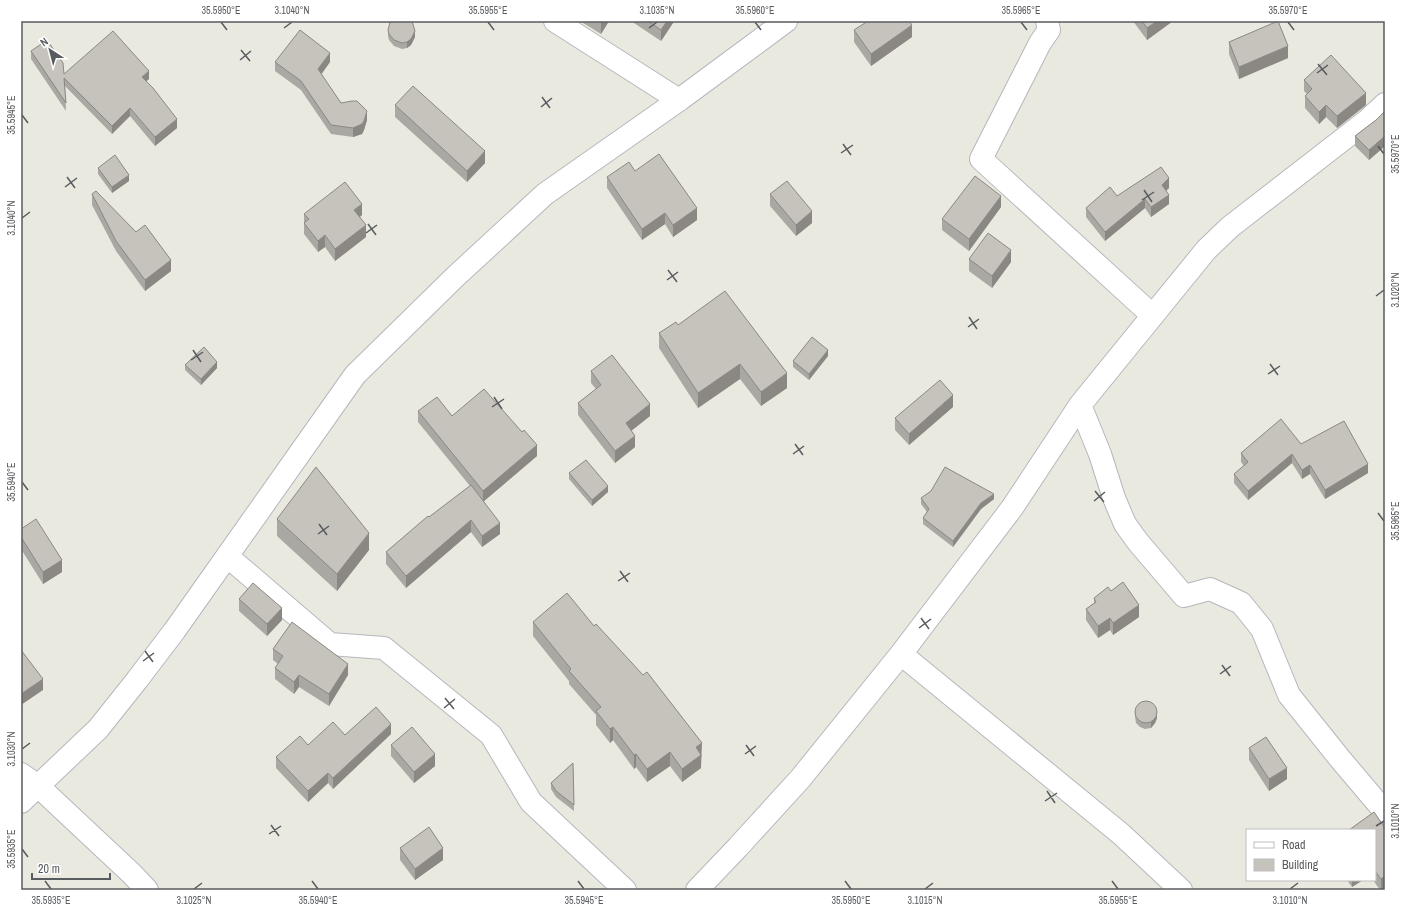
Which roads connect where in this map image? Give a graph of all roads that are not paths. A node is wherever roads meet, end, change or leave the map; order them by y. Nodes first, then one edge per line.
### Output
1 (555, 21) edge
2 (786, 21) edge
3 (1047, 21) edge
4 (679, 100) junction
5 (1385, 104) edge
6 (1152, 315) junction
7 (1080, 405) junction
8 (227, 556) junction
9 (900, 654) junction
10 (29, 780) edge
11 (21, 802) edge
12 (1385, 812) edge
13 (147, 890) edge
14 (625, 890) edge
15 (697, 890) edge
16 (1182, 890) edge

1 - 4 street
2 - 4 street
3 - 6 street
4 - 8 street
5 - 6 street
6 - 7 street
7 - 9 street
7 - 12 street
8 - 10 street
8 - 14 street
9 - 15 street
9 - 16 street
10 - 11 street
10 - 13 street

